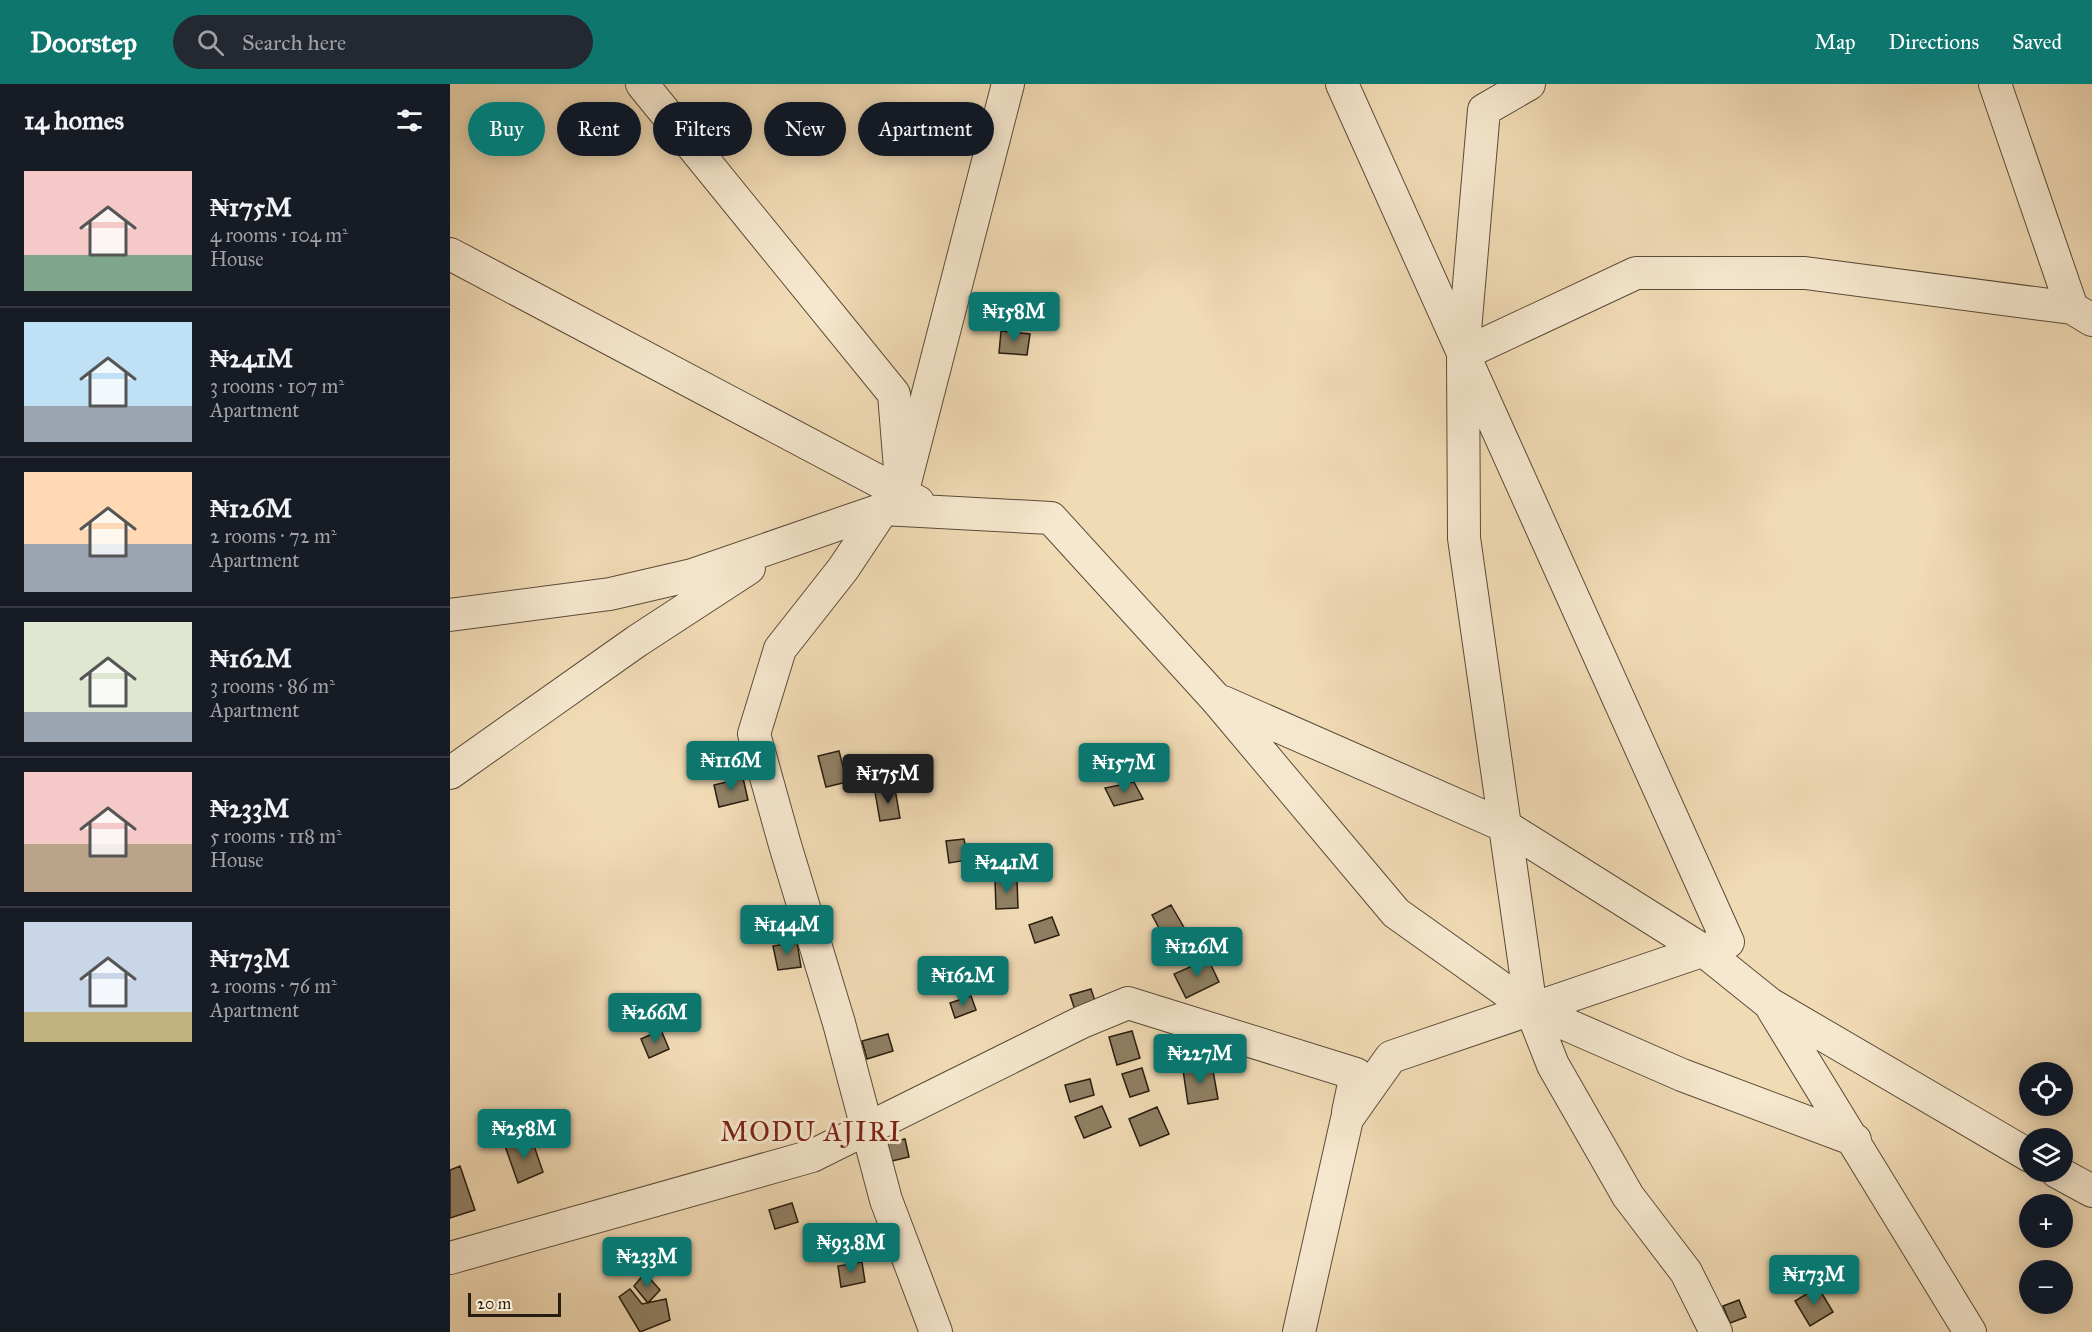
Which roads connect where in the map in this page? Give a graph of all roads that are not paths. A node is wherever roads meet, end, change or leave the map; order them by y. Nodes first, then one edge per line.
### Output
1 (642, 84) edge
2 (1008, 84) edge
3 (1342, 84) edge
4 (1529, 84) edge
5 (1995, 84) edge
6 (1483, 97) edge
7 (450, 254) edge
8 (2082, 314) edge
9 (1463, 354) junction
10 (893, 501) junction
11 (816, 534) junction
12 (450, 615) edge
13 (1216, 699) junction
14 (450, 773) edge
15 (1505, 826) junction
16 (1716, 947) junction
17 (1770, 1004) junction
18 (1531, 1009) junction
19 (1347, 1119) junction
20 (867, 1130) junction
21 (1855, 1140) junction
22 (2019, 1150) edge
23 (2073, 1181) edge
24 (2092, 1191) edge
25 (450, 1258) edge
26 (936, 1332) edge
27 (1299, 1332) edge
28 (1716, 1332) edge
29 (1970, 1332) edge

1 - 10 street
2 - 10 street
3 - 9 street
4 - 6 street
5 - 8 street
6 - 9 street
7 - 10 street
8 - 9 street
9 - 15 street
9 - 16 street
10 - 11 street
10 - 13 street
10 - 20 street
11 - 12 street
11 - 14 street
13 - 15 street
13 - 18 street
15 - 16 street
15 - 18 street
16 - 17 street
16 - 18 street
17 - 21 street
17 - 22 street
18 - 19 street
18 - 21 street
18 - 28 street
19 - 20 street
19 - 27 street
20 - 25 street
20 - 26 street
21 - 29 street
23 - 24 street

